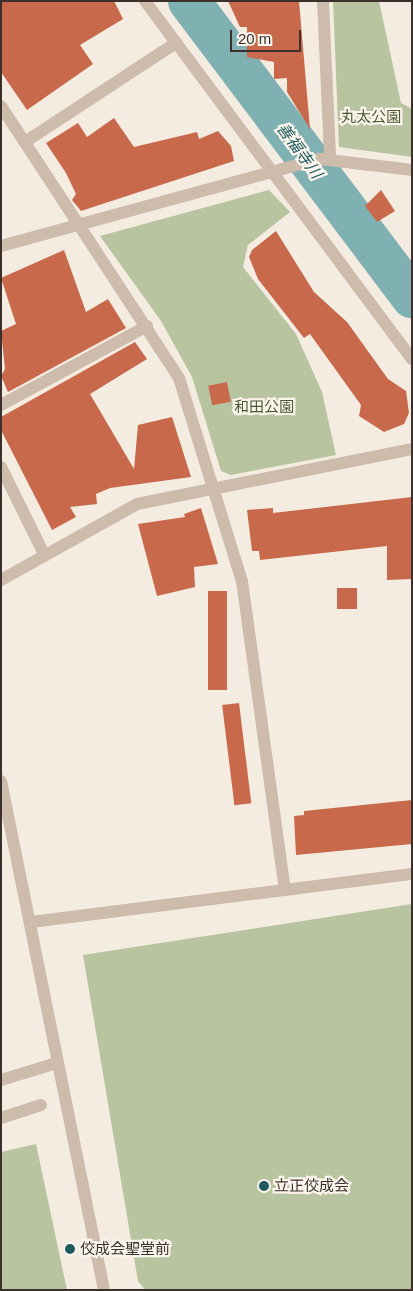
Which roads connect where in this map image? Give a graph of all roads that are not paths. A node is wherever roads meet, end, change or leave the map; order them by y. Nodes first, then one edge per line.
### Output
1 (145, 1) edge
2 (323, 1) edge
3 (176, 43) junction
4 (1, 106) edge
5 (25, 142) junction
6 (325, 158) junction
7 (412, 170) edge
8 (277, 172) junction
9 (81, 225) junction
10 (1, 246) edge
11 (147, 326) junction
12 (412, 359) edge
13 (1, 406) edge
14 (412, 448) edge
15 (1, 467) edge
16 (216, 488) junction
17 (45, 556) junction
18 (1, 580) edge
19 (1, 781) edge
20 (4, 807) edge
21 (412, 874) edge
22 (284, 889) junction
23 (31, 922) junction
24 (58, 1063) junction
25 (1, 1080) edge
26 (41, 1105) dead end
27 (1, 1118) edge
28 (104, 1290) edge

1 - 3 street
2 - 6 street
3 - 5 street
3 - 8 street
4 - 5 street
5 - 9 street
6 - 7 street
6 - 8 street
8 - 9 street
8 - 12 street
9 - 10 street
9 - 11 street
11 - 13 street
11 - 16 street
14 - 16 street
15 - 17 street
16 - 17 street
16 - 22 street
17 - 18 street
19 - 20 street
20 - 23 street
21 - 22 street
22 - 23 street
23 - 24 street
24 - 25 street
24 - 28 street
26 - 27 street

